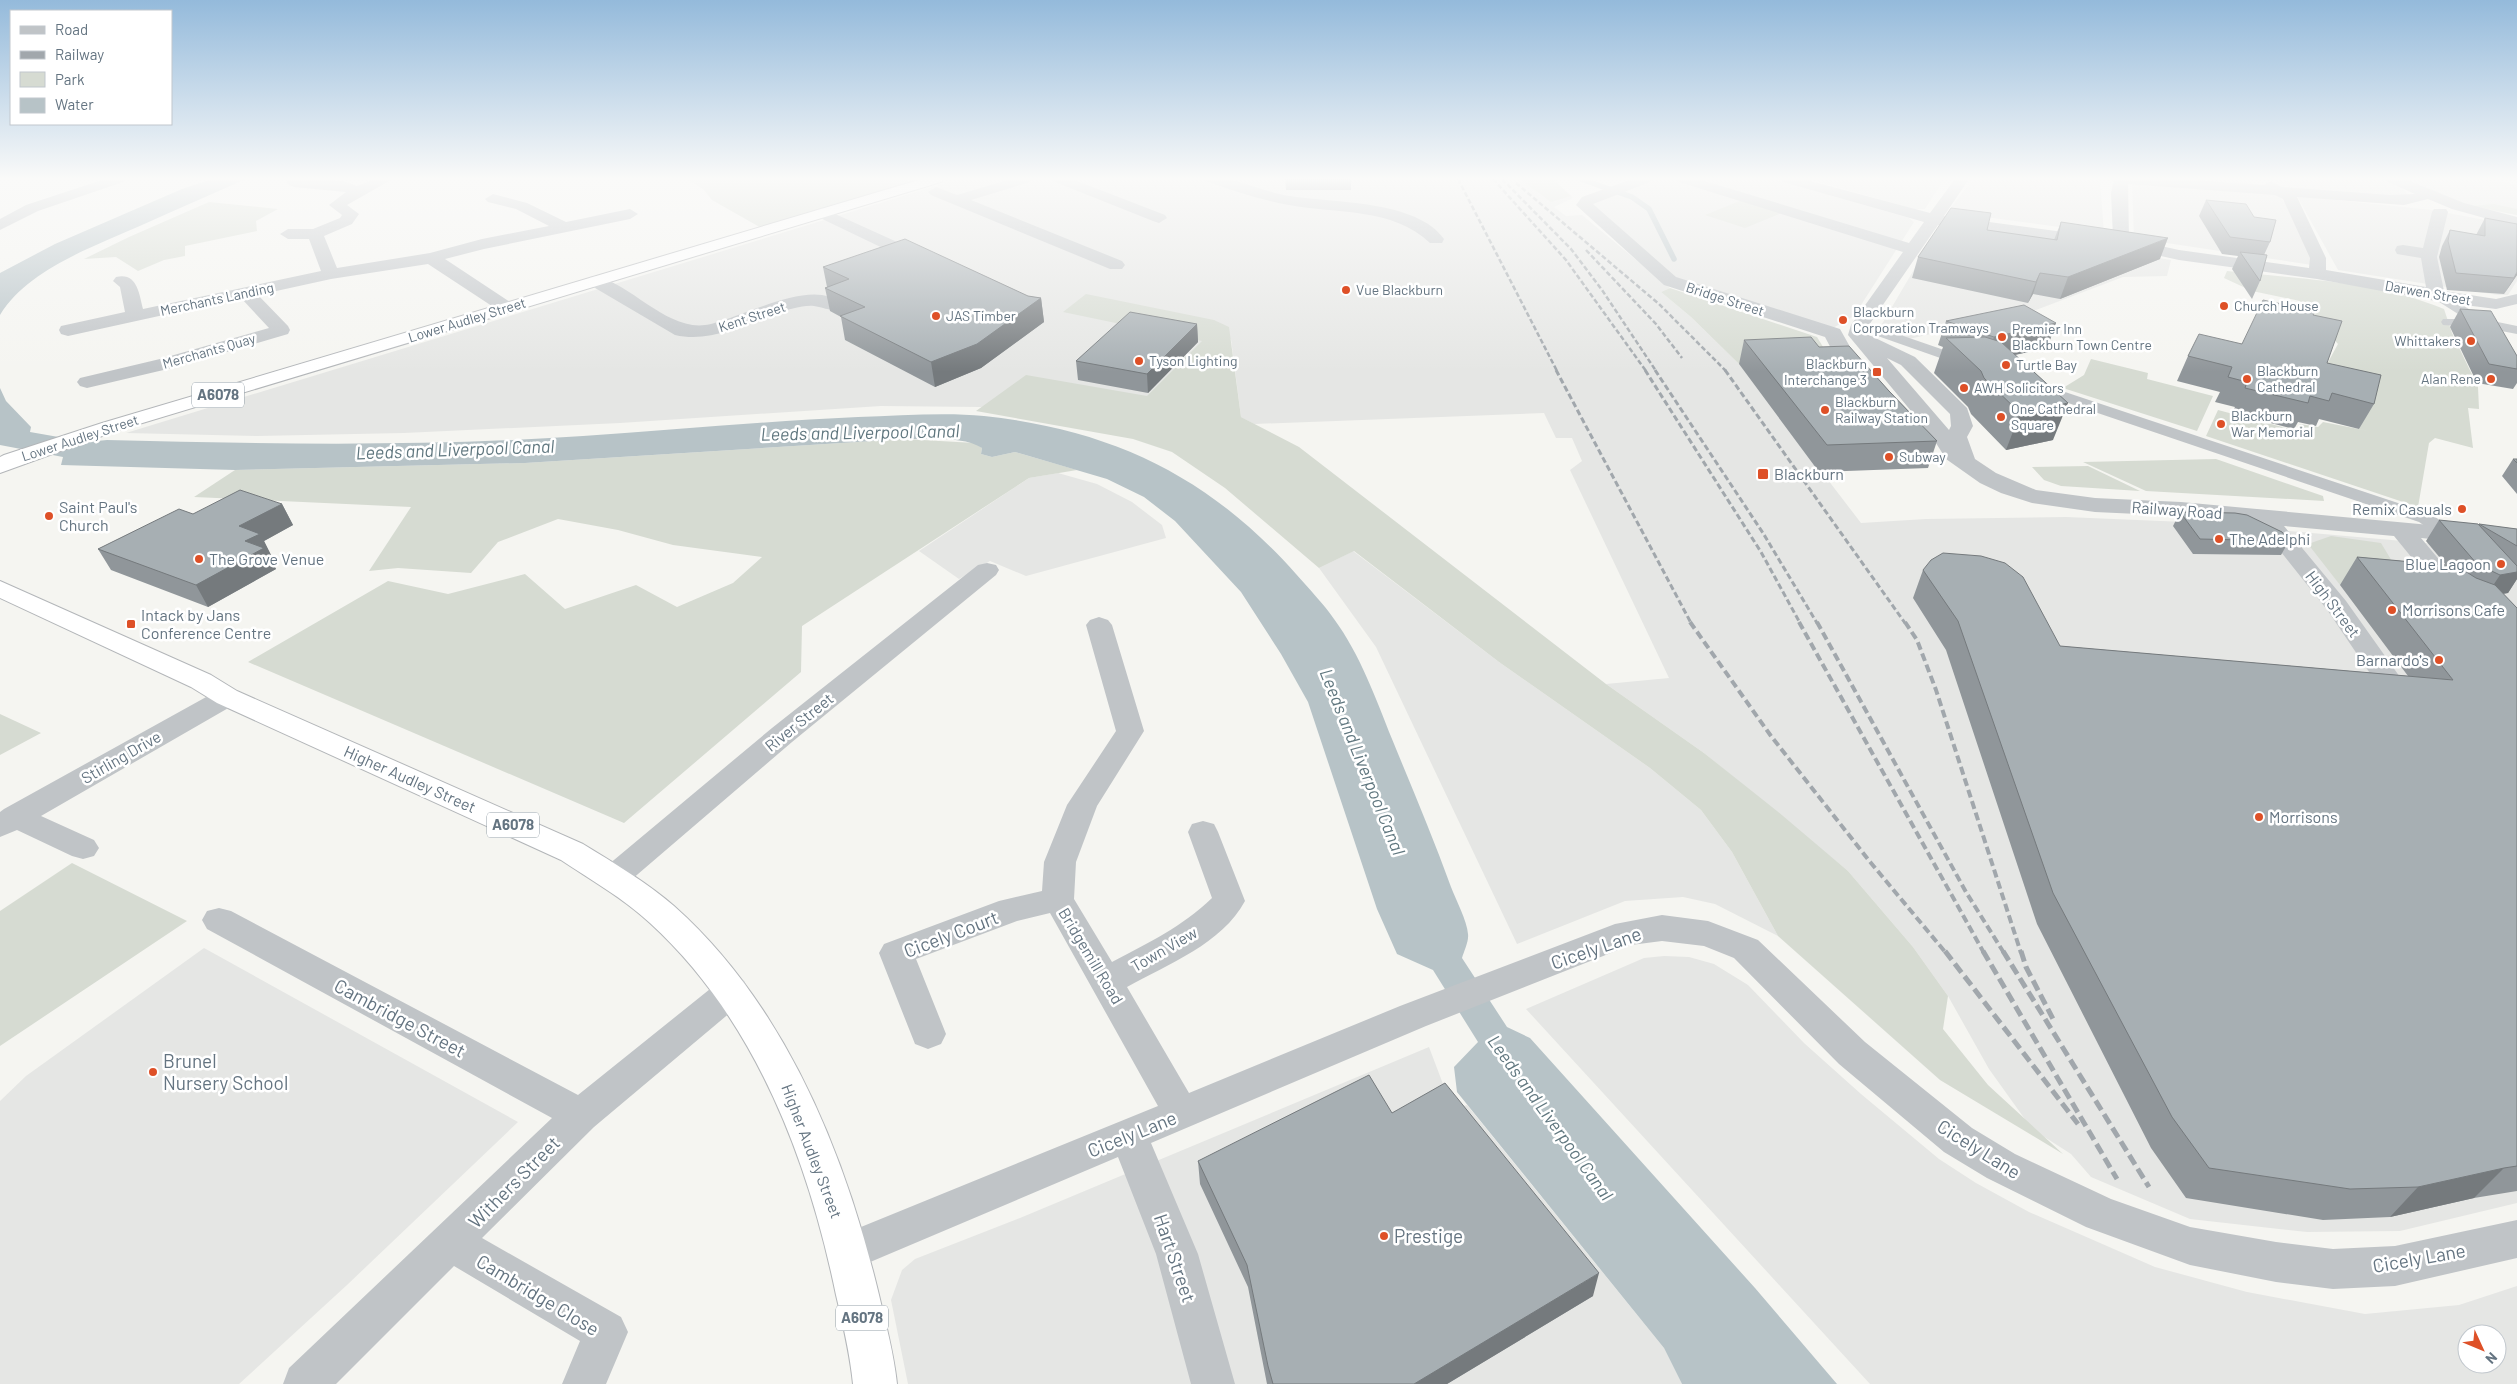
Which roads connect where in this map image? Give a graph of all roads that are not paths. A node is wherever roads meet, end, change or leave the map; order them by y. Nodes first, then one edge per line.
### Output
1 (319, 244) edge
2 (484, 244) edge
3 (720, 244) edge
4 (887, 244) edge
5 (1063, 244) edge
6 (1628, 244) edge
7 (1895, 244) edge
8 (1916, 244) edge
9 (2126, 244) edge
10 (2311, 244) edge
11 (2432, 244) edge
12 (1912, 249) junction
13 (2404, 250) dead end
14 (2429, 254) junction
15 (430, 258) junction
16 (1116, 265) dead end
17 (938, 268) edge
18 (331, 274) junction
19 (2317, 274) junction
20 (122, 281) dead end
21 (596, 281) junction
22 (246, 293) junction
23 (2438, 296) junction
24 (2513, 301) edge
25 (2479, 303) junction
26 (830, 305) edge
27 (508, 308) junction
28 (136, 315) junction
29 (2448, 322) dead end
30 (2486, 324) junction
31 (68, 330) dead end
32 (1858, 330) junction
33 (2517, 330) edge
34 (1986, 369) edge
35 (2013, 378) edge
36 (87, 382) dead end
37 (1875, 392) edge
38 (1930, 454) edge
39 (6, 463) edge
40 (2096, 505) junction
41 (2265, 517) junction
42 (2402, 530) junction
43 (2449, 533) junction
44 (2517, 540) edge
45 (987, 570) dead end
46 (0, 589) edge
47 (2517, 618) edge
48 (1099, 625) dead end
49 (2398, 694) edge
50 (227, 697) junction
51 (8, 822) edge
52 (1203, 832) dead end
53 (82, 848) dead end
54 (613, 878) junction
55 (1058, 899) junction
56 (219, 920) dead end
57 (1107, 981) junction
58 (732, 992) junction
59 (928, 1034) dead end
60 (1182, 1114) junction
61 (582, 1115) junction
62 (1128, 1135) junction
63 (2517, 1239) edge
64 (452, 1243) junction
65 (849, 1252) junction
66 (305, 1384) edge
67 (584, 1384) edge
68 (875, 1384) edge
69 (1214, 1384) edge

1 - 18 street
2 - 15 street, Merchants Landing
3 - 21 highway, Lower Audley Street / A6078
4 - 17 street
5 - 16 street
6 - 37 street, Bridge Street
7 - 12 street
8 - 12 street
9 - 19 street, Darwen Street
10 - 19 street
11 - 14 street
12 - 32 street
13 - 14 street
14 - 23 street
15 - 18 street, Merchants Landing
15 - 27 street
18 - 22 street, Merchants Landing
19 - 23 street, Darwen Street
20 - 28 street
21 - 26 street, Kent Street
21 - 27 highway, Lower Audley Street / A6078
22 - 28 street, Merchants Landing
22 - 36 street, Merchants Quay
23 - 25 street, Darwen Street
23 - 30 street
24 - 25 street, Darwen Street
25 - 30 street
27 - 39 highway, Lower Audley Street / A6078
28 - 31 street, Merchants Landing
29 - 30 street
30 - 33 street
32 - 34 street
32 - 40 street, Railway Road
35 - 43 street
38 - 40 street
40 - 41 street, Railway Road
41 - 42 street, Railway Road
41 - 49 street, High Street
42 - 43 street, Railway Road
42 - 47 street
43 - 44 street, Railway Road
45 - 54 street, River Street
46 - 50 highway, Higher Audley Street / A6078
48 - 55 street, Bridgemill Road
50 - 51 street, Stirling Drive
50 - 54 highway, Higher Audley Street / A6078
51 - 53 street, Stirling Drive
52 - 57 street, Town View
54 - 58 highway, Higher Audley Street / A6078
55 - 57 street, Bridgemill Road
55 - 59 street, Cicely Court
56 - 61 street, Cambridge Street
57 - 60 street, Bridgemill Road
58 - 61 street, Withers Street
58 - 65 highway, Higher Audley Street / A6078
60 - 62 street, Cicely Lane
60 - 63 street, Cicely Lane
61 - 64 street, Withers Street
62 - 65 street, Cicely Lane
62 - 69 street, Hart Street
64 - 66 street, Withers Street
64 - 67 street, Cambridge Close
65 - 68 highway, Higher Audley Street / A6078

